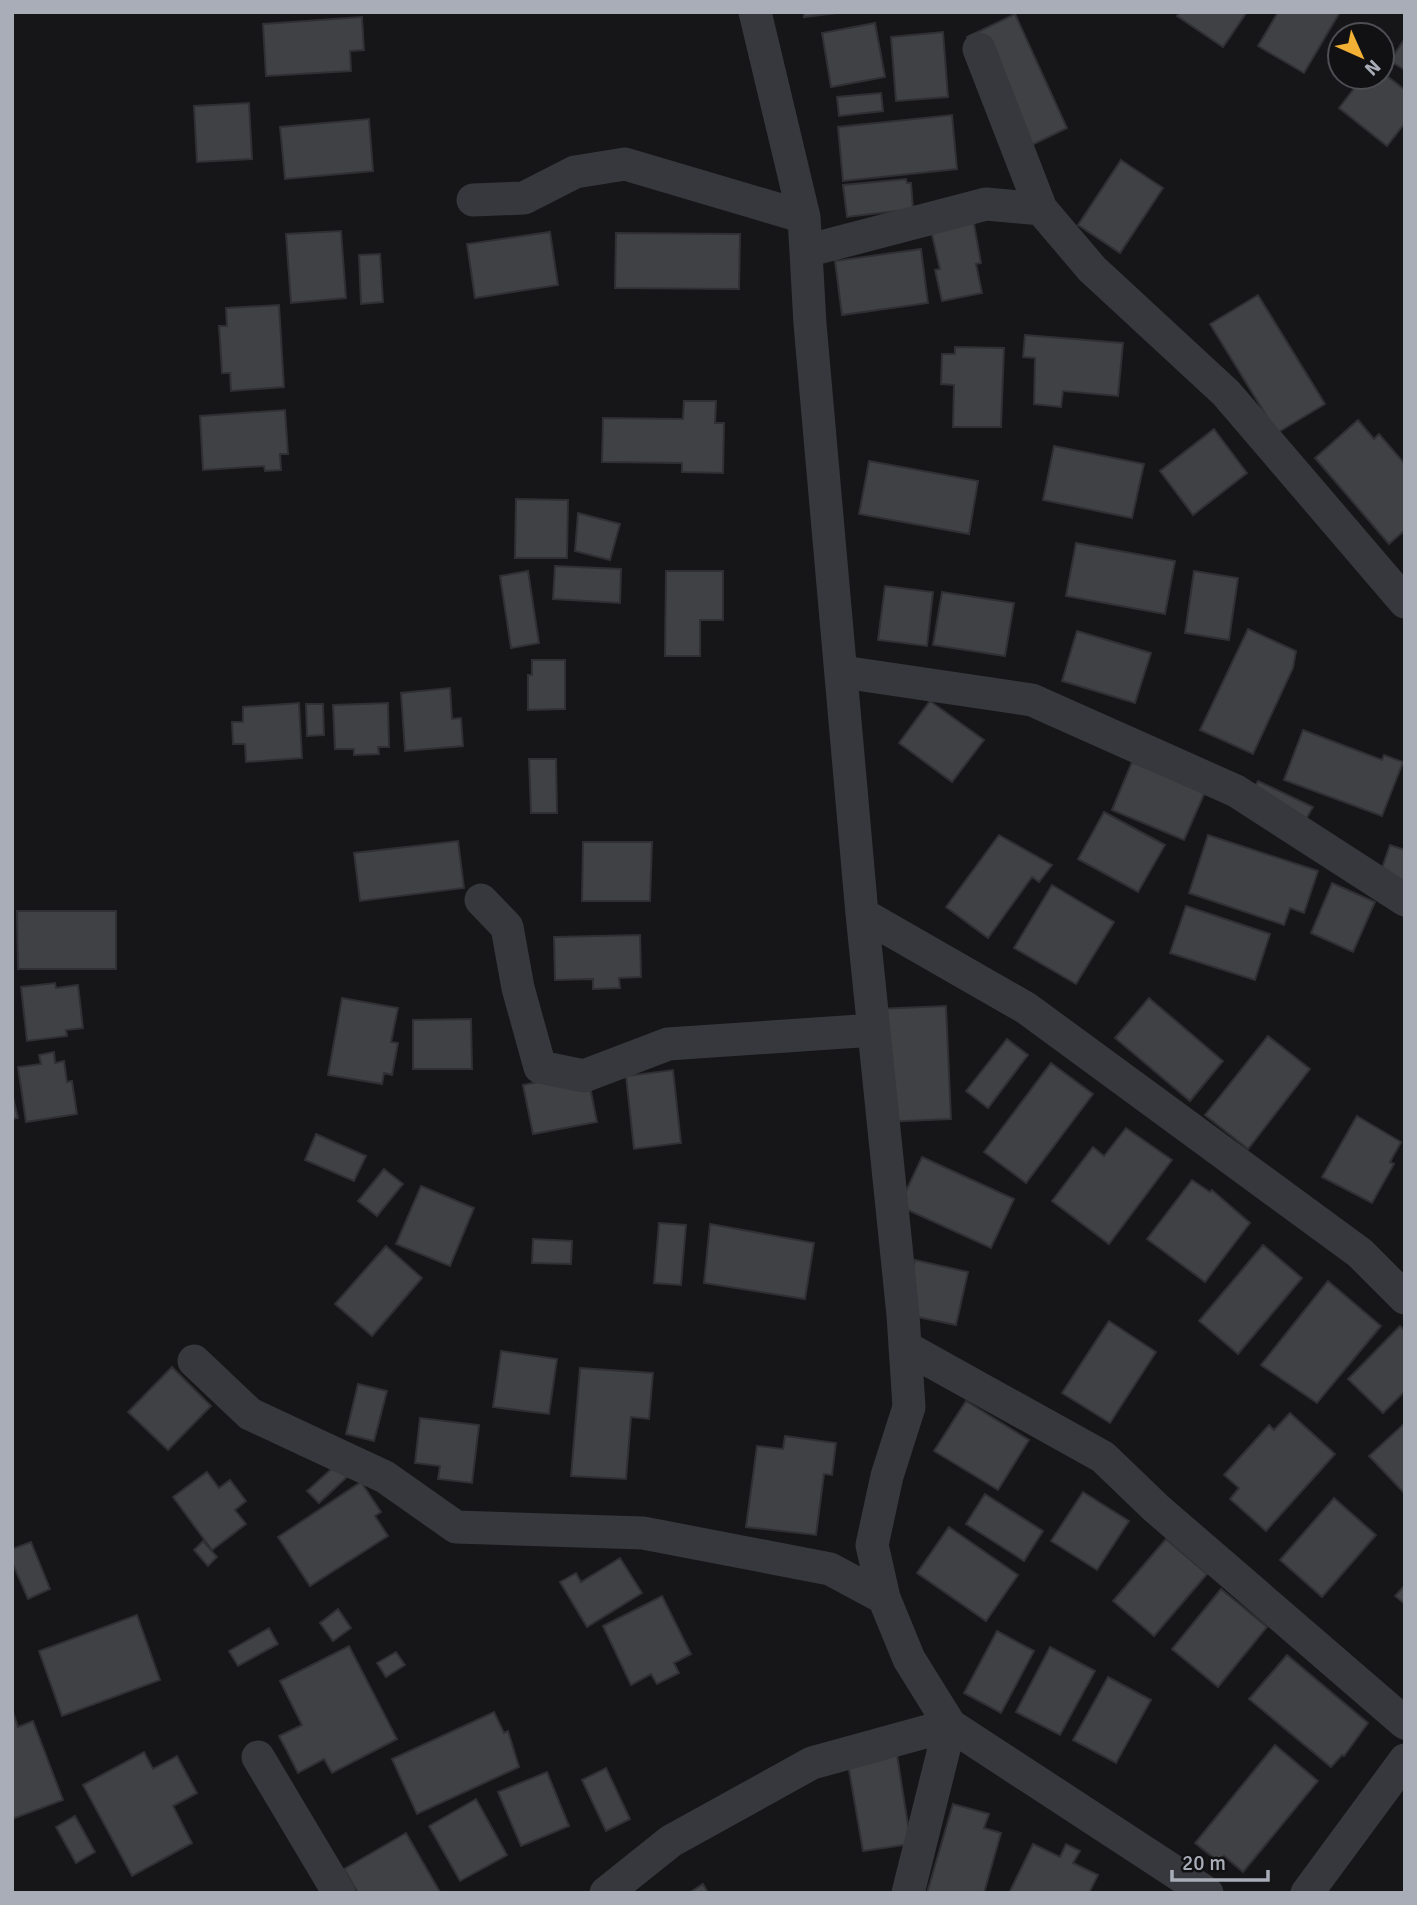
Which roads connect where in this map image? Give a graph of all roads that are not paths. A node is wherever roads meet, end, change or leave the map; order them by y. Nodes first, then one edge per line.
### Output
1 (755, 12) edge
2 (979, 50) dead end
3 (473, 201) dead end
4 (1041, 209) junction
5 (804, 217) junction
6 (806, 251) junction
7 (1405, 601) edge
8 (843, 672) junction
9 (1405, 900) edge
10 (481, 901) dead end
11 (862, 914) junction
12 (874, 1030) junction
13 (1405, 1298) edge
14 (905, 1347) junction
15 (194, 1361) dead end
16 (884, 1598) junction
17 (1405, 1723) edge
18 (950, 1725) junction
19 (258, 1757) dead end
20 (1405, 1760) edge
21 (338, 1893) edge
22 (606, 1893) edge
23 (908, 1893) edge
24 (1207, 1893) edge
25 (1307, 1893) edge

1 - 5 street
2 - 4 street
3 - 5 street
4 - 6 street
4 - 7 street
5 - 6 street
6 - 8 street
8 - 9 street
8 - 11 street
10 - 12 street
11 - 12 street
11 - 13 street
12 - 14 street
14 - 16 street
14 - 17 street
15 - 16 street
16 - 18 street
18 - 22 street
18 - 23 street
18 - 24 street
19 - 21 street
20 - 25 street

